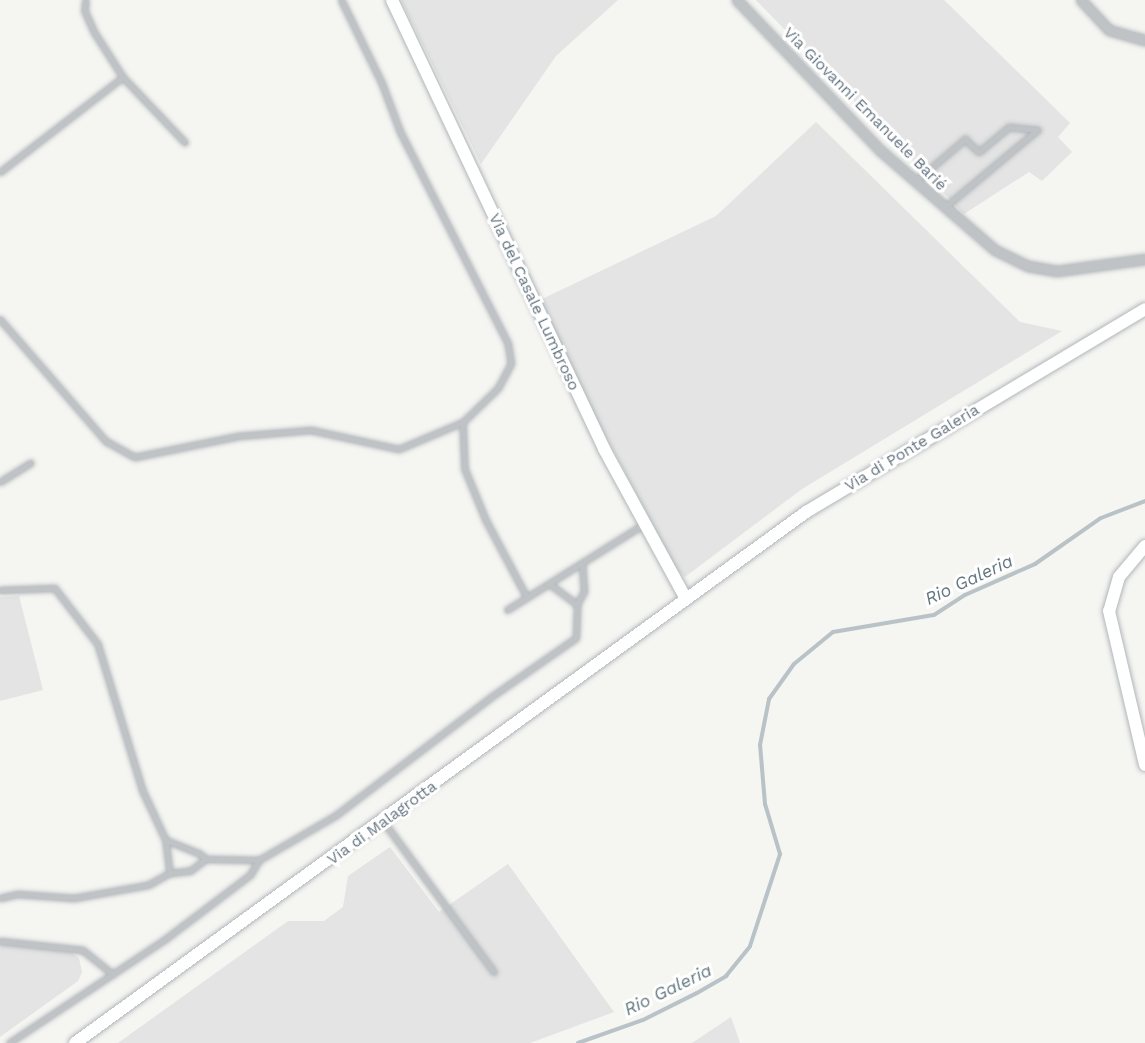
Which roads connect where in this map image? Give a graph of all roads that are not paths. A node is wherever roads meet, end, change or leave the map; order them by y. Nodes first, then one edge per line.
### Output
1 (86, 0) edge
2 (341, 0) edge
3 (392, 0) edge
4 (737, 0) edge
5 (1081, 0) edge
6 (1145, 40) edge
7 (123, 77) junction
8 (185, 142) dead end
9 (0, 172) edge
10 (914, 182) junction
11 (944, 209) junction
12 (1145, 259) edge
13 (1145, 309) edge
14 (0, 319) edge
15 (464, 422) junction
16 (30, 463) dead end
17 (0, 482) edge
18 (644, 524) junction
19 (1145, 546) edge
20 (582, 565) junction
21 (550, 584) junction
22 (0, 590) edge
23 (527, 597) junction
24 (686, 599) junction
25 (578, 604) junction
26 (507, 610) dead end
27 (1145, 765) edge
28 (384, 822) junction
29 (166, 840) junction
30 (206, 860) junction
31 (260, 860) junction
32 (170, 873) junction
33 (0, 898) edge
34 (0, 941) edge
35 (494, 972) dead end
36 (113, 974) junction
37 (9, 1043) edge
38 (75, 1043) edge

1 - 7 lane
2 - 15 lane
3 - 18 main road, Via del Casale Lumbroso
4 - 10 street, Via Giovanni Emanuele Barié
5 - 6 street
7 - 8 lane
7 - 9 lane
10 - 11 street, Via Giovanni Emanuele Barié
10 - 11 lane
11 - 12 street, Via Giovanni Emanuele Barié
13 - 24 main road, Via di Ponte Galeria
14 - 15 lane
15 - 23 lane
16 - 17 lane
18 - 20 lane
18 - 24 main road, Via del Casale Lumbroso
19 - 27 main road
20 - 21 lane
20 - 25 lane
21 - 23 lane
21 - 25 lane
22 - 29 lane
23 - 26 lane
24 - 28 main road, Via di Malagrotta
25 - 31 lane
28 - 35 lane
28 - 38 main road, Via di Malagrotta
29 - 30 lane
29 - 32 lane
30 - 31 lane
30 - 32 lane
31 - 36 lane
32 - 33 lane
34 - 36 lane
36 - 37 lane

